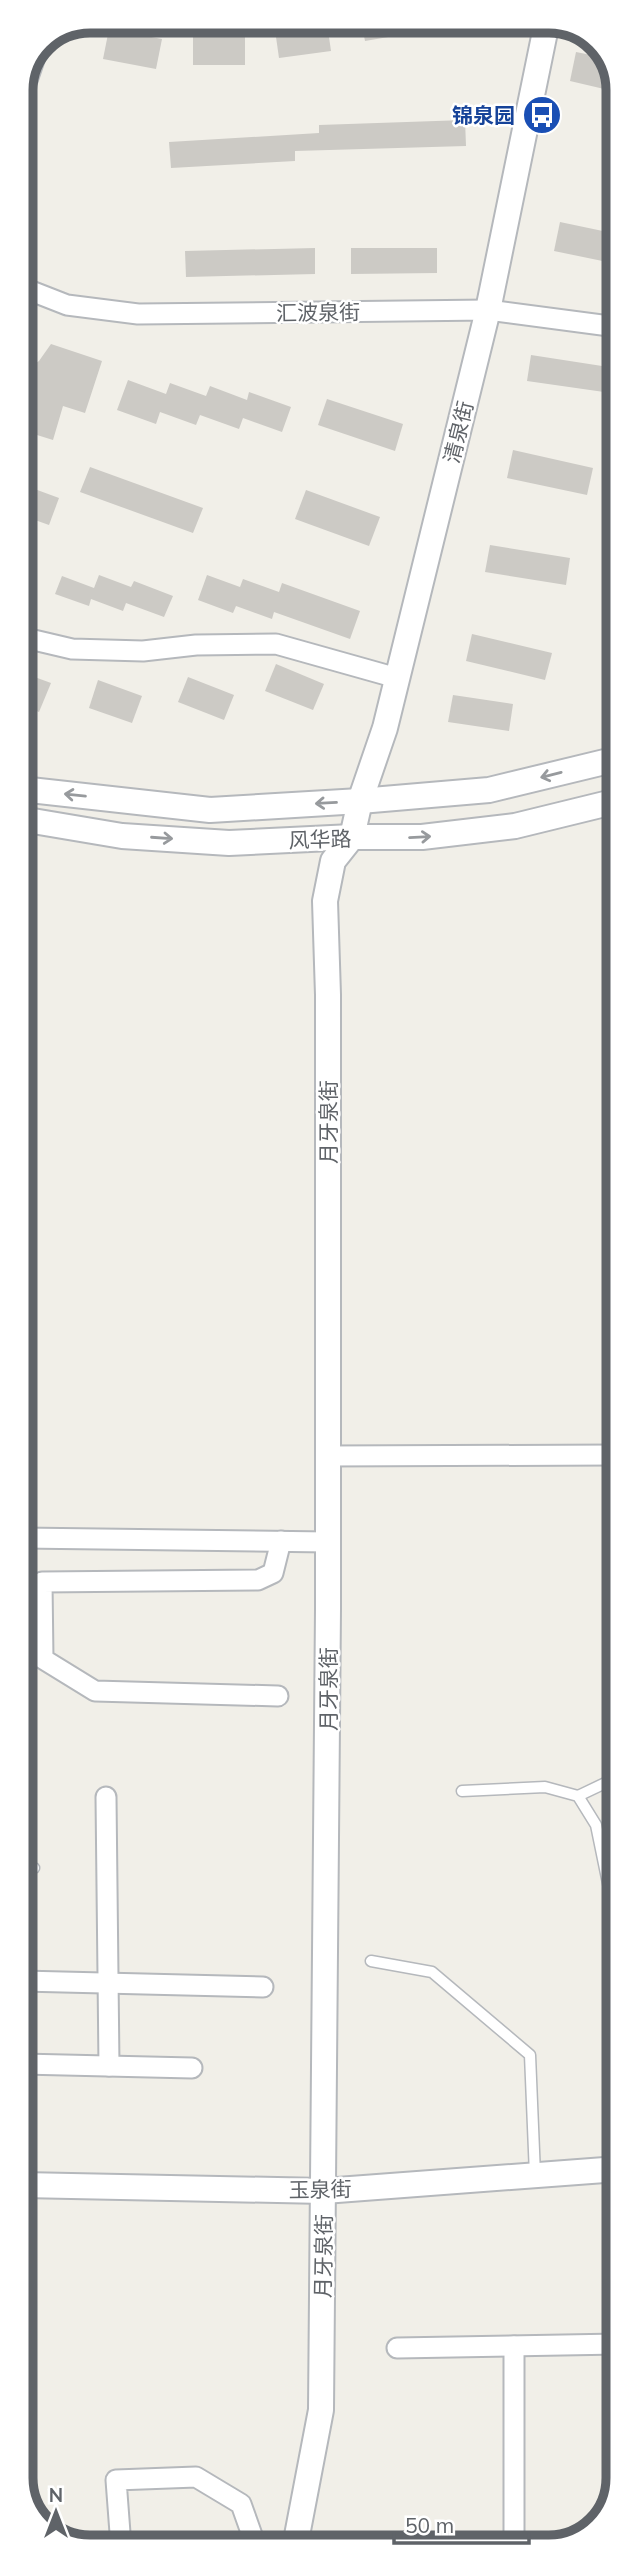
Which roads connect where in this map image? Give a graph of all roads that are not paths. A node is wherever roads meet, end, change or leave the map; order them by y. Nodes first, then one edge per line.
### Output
1 (545, 33) edge
2 (33, 292) edge
3 (488, 310) junction
4 (606, 326) edge
5 (33, 640) edge
6 (397, 678) junction
7 (606, 762) edge
8 (33, 790) edge
9 (124, 800) junction
10 (360, 801) junction
11 (606, 804) edge
12 (33, 820) edge
13 (122, 836) junction
14 (352, 837) junction
15 (606, 1455) edge
16 (328, 1456) junction
17 (33, 1538) edge
18 (281, 1541) junction
19 (328, 1542) junction
20 (278, 1696) dead end
21 (606, 1783) edge
22 (463, 1791) dead end
23 (578, 1796) junction
24 (106, 1797) dead end
25 (606, 1874) edge
26 (371, 1961) dead end
27 (33, 1982) edge
28 (108, 1983) junction
29 (263, 1987) dead end
30 (33, 2064) edge
31 (109, 2066) junction
32 (192, 2068) dead end
33 (606, 2170) edge
34 (535, 2175) junction
35 (33, 2185) edge
36 (324, 2191) junction
37 (606, 2344) edge
38 (514, 2346) junction
39 (397, 2348) dead end
40 (120, 2535) edge
41 (252, 2535) edge
42 (297, 2535) edge
43 (514, 2535) edge

1 - 3 street, 清泉街
2 - 3 street, 汇波泉街
3 - 4 street, 汇波泉街
3 - 6 street, 清泉街
5 - 6 street
6 - 10 street, 清泉街
7 -> 10 street
9 -> 8 street
10 -> 9 street
9 - 13 street
10 - 14 street, 清泉街
14 -> 11 street, 风华路
12 - 13 street, 风华路
13 -> 14 street, 风华路
14 - 16 street, 月牙泉街
15 - 16 street
16 - 19 street, 月牙泉街
17 - 18 street
18 - 19 street
18 - 20 street
19 - 36 street, 月牙泉街
21 - 23 lane
22 - 23 lane
23 - 25 lane
24 - 28 street
26 - 34 lane
27 - 28 street
28 - 29 street
28 - 31 street
30 - 31 street
31 - 32 street
33 - 34 street, 玉泉街
34 - 36 street, 玉泉街
35 - 36 street, 玉泉街
36 - 42 street, 月牙泉街
37 - 38 street
38 - 39 street
38 - 43 street
40 - 41 street

